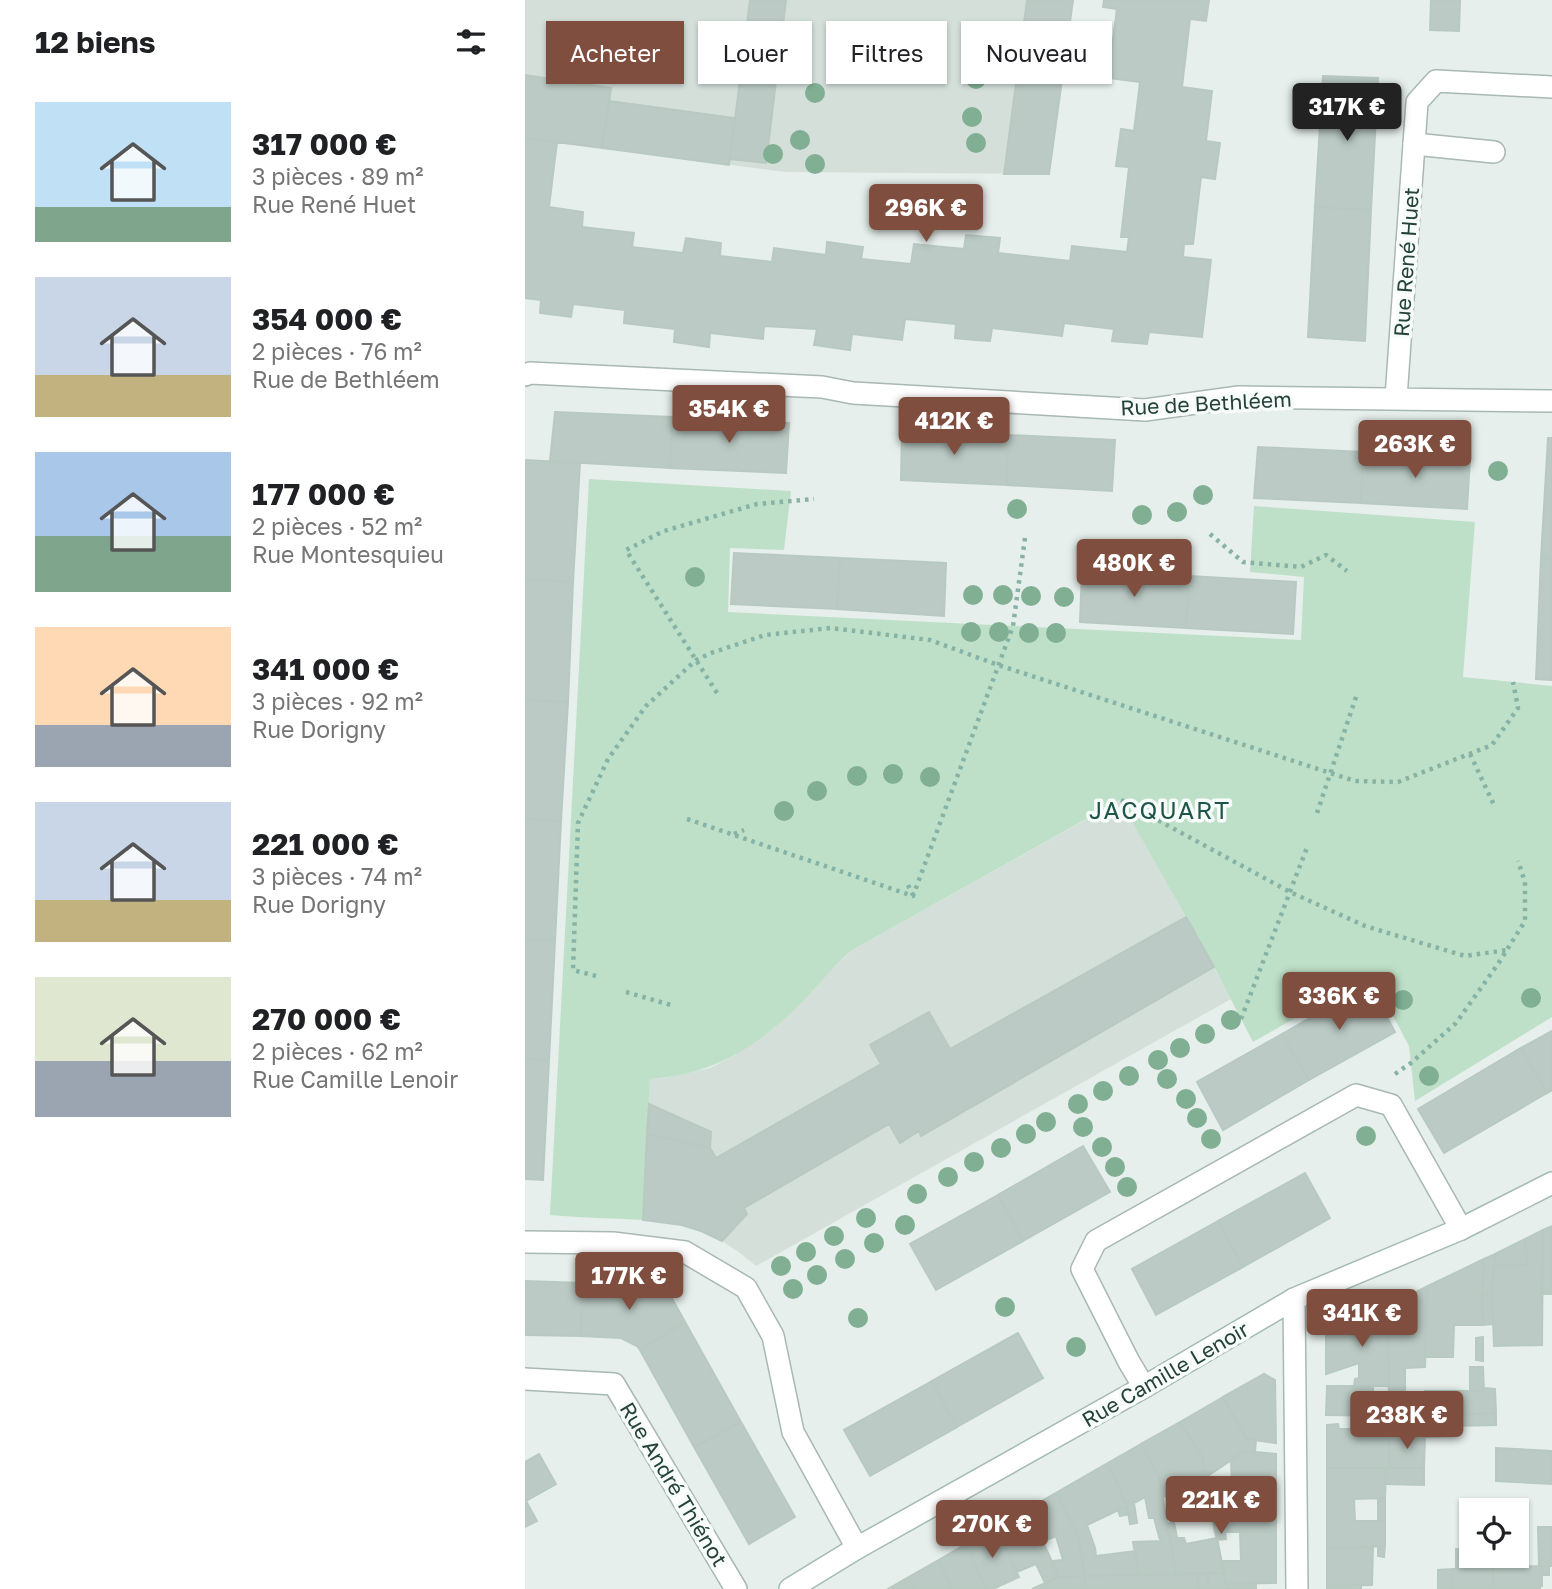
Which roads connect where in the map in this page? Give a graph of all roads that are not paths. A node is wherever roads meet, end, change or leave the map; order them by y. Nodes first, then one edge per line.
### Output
1 (1552, 87) edge
2 (1414, 144) junction
3 (1494, 152) dead end
4 (525, 375) edge
5 (1396, 398) junction
6 (1552, 401) edge
7 (1552, 1183) edge
8 (1461, 1229) junction
9 (525, 1242) edge
10 (1294, 1299) junction
11 (525, 1379) edge
12 (1144, 1387) junction
13 (857, 1548) junction
14 (736, 1589) edge
15 (790, 1589) edge
16 (1297, 1589) edge

1 - 2 street, Rue René Huet
2 - 3 street
2 - 5 street, Rue René Huet
4 - 5 street, Rue de Bethléem
5 - 6 street, Rue de Bethléem
7 - 8 street, Rue Camille Lenoir
8 - 10 street, Rue Camille Lenoir
8 - 12 street
9 - 13 street
10 - 12 street, Rue Camille Lenoir
10 - 16 street
11 - 14 street, Rue André Thiénot
12 - 13 street, Rue Camille Lenoir
13 - 15 street, Rue Camille Lenoir

